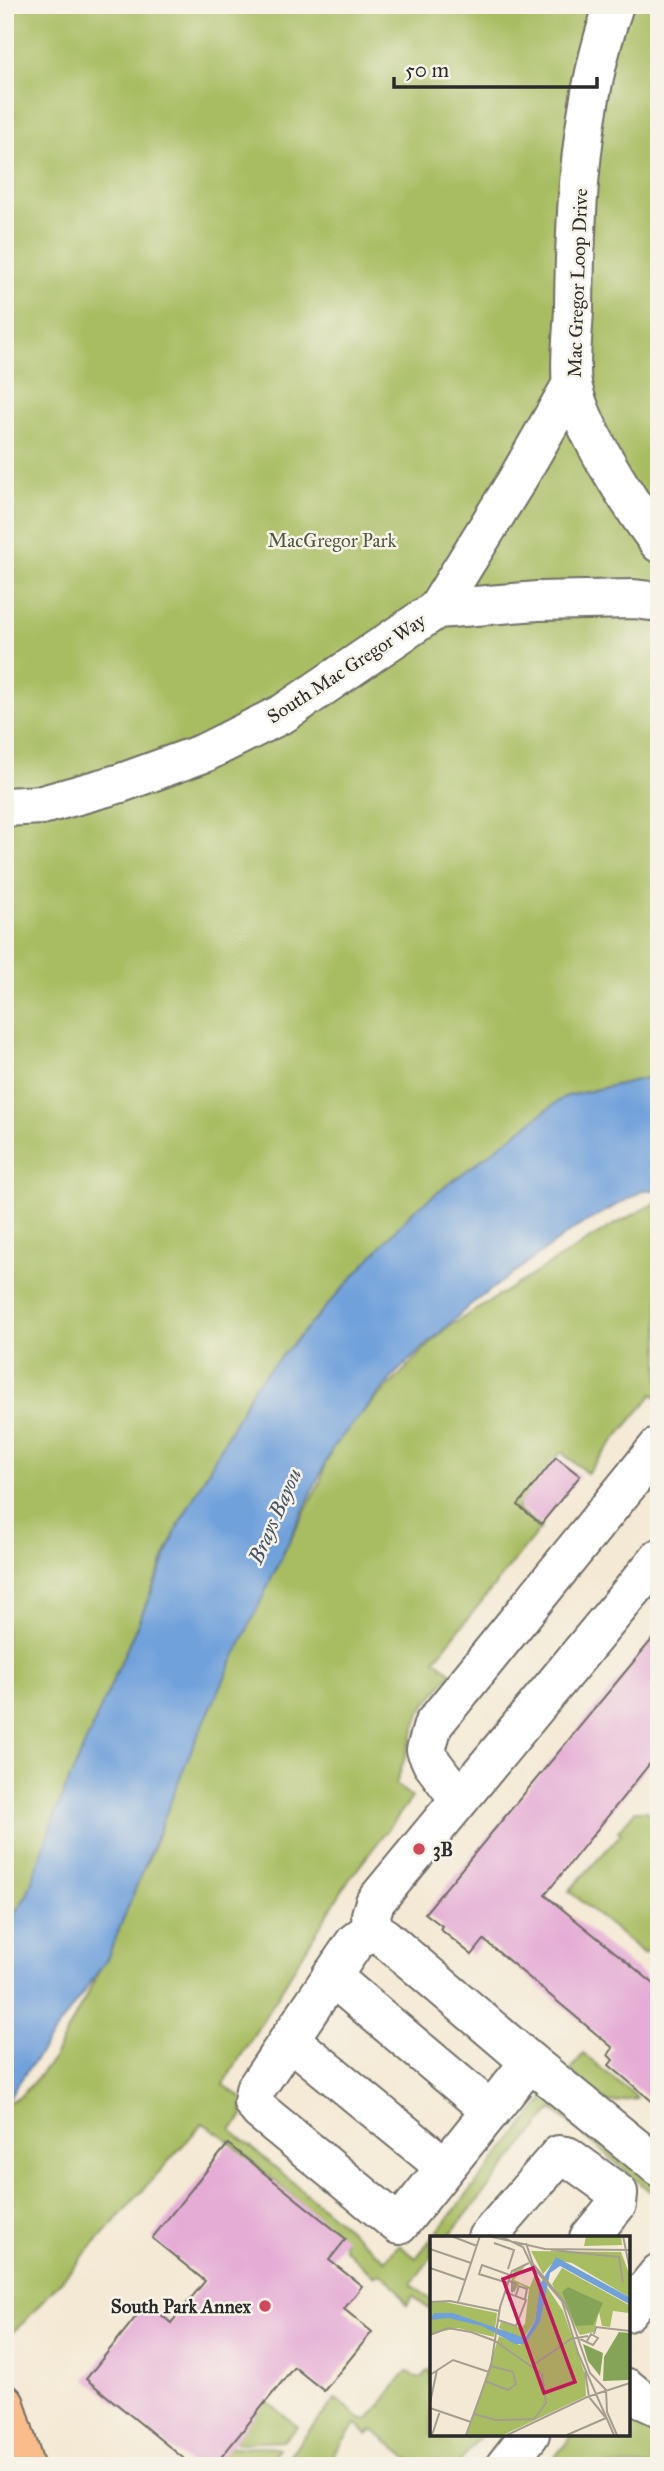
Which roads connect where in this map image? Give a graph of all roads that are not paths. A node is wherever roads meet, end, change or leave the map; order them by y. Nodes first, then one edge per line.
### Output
1 (614, 5) edge
2 (572, 384) junction
3 (659, 543) edge
4 (659, 602) edge
5 (437, 609) junction
6 (5, 807) edge
7 (659, 1446) edge
8 (659, 1558) edge
9 (458, 1799) junction
10 (373, 1928) junction
11 (331, 1976) junction
12 (289, 2039) junction
13 (530, 2062) junction
14 (491, 2110) junction
15 (601, 2120) junction
16 (659, 2133) edge
17 (445, 2167) junction
18 (659, 2167) edge
19 (489, 2236) edge
20 (591, 2236) edge
21 (659, 2273) edge
22 (629, 2310) edge
23 (629, 2390) edge
24 (5, 2404) edge
25 (659, 2407) edge
26 (528, 2436) edge
27 (24, 2466) edge
28 (505, 2466) edge

1 - 2 street, Mac Gregor Loop Drive
2 - 3 street, Mac Gregor Loop Drive
2 - 5 street
4 - 5 street, South Mac Gregor Way
5 - 6 street, South Mac Gregor Way
7 - 9 street
8 - 9 street
9 - 10 street
10 - 11 street
10 - 13 street
11 - 12 street
11 - 14 street
12 - 17 street
12 - 17 street
13 - 14 street
13 - 15 street
14 - 17 street
15 - 16 street
15 - 18 street
19 - 20 street
21 - 22 street
23 - 25 street
24 - 27 main road
26 - 28 street

